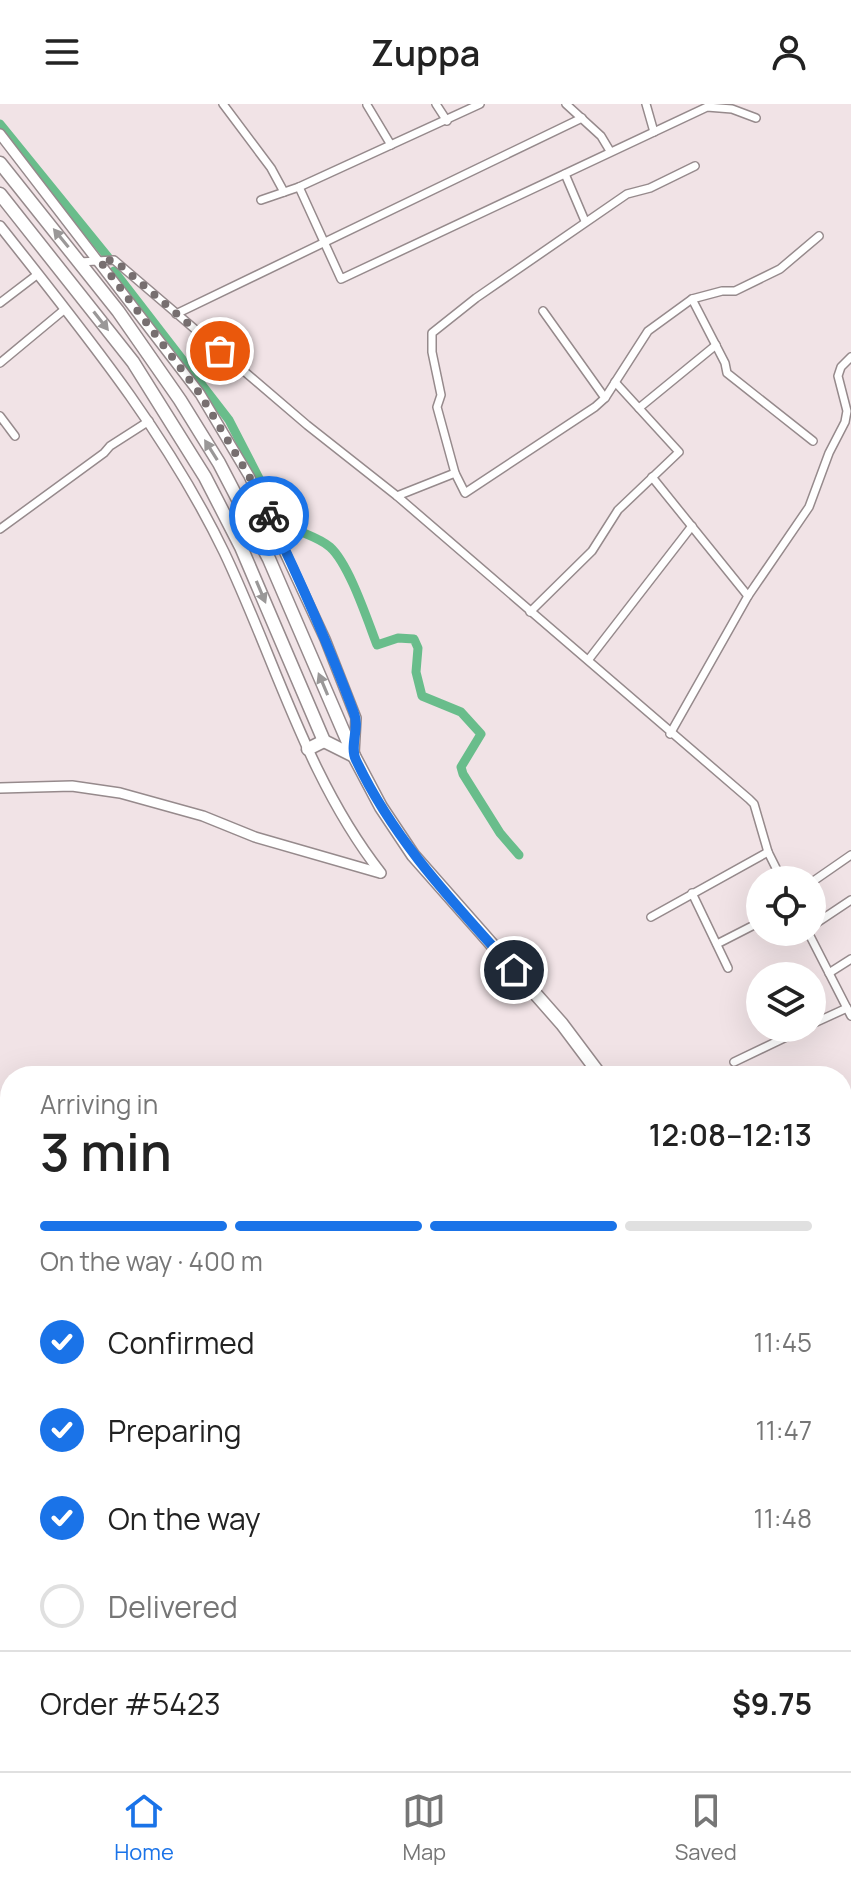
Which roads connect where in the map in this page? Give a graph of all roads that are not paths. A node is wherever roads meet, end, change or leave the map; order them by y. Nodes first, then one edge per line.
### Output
1 (223, 104) edge
2 (436, 104) edge
3 (480, 104) edge
4 (566, 104) edge
5 (646, 104) edge
6 (367, 105) edge
7 (706, 106) edge
8 (732, 106) edge
9 (582, 118) junction
10 (756, 118) dead end
11 (447, 121) junction
12 (654, 132) junction
13 (0, 134) edge
14 (391, 145) junction
15 (610, 151) junction
16 (0, 163) edge
17 (695, 166) dead end
18 (565, 174) junction
19 (299, 187) junction
20 (284, 192) junction
21 (0, 194) edge
22 (261, 200) dead end
23 (585, 221) junction
24 (0, 226) edge
25 (819, 236) dead end
26 (326, 244) junction
27 (100, 261) junction
28 (80, 262) junction
29 (38, 274) junction
30 (692, 299) junction
31 (0, 303) edge
32 (65, 309) junction
33 (543, 311) dead end
34 (176, 314) junction
35 (716, 345) junction
36 (851, 357) edge
37 (0, 363) edge
38 (615, 382) junction
39 (605, 398) junction
40 (639, 408) junction
41 (0, 416) edge
42 (149, 421) junction
43 (15, 436) dead end
44 (813, 441) dead end
45 (455, 473) junction
46 (652, 477) junction
47 (397, 496) junction
48 (692, 526) junction
49 (0, 529) edge
50 (748, 596) junction
51 (530, 612) junction
52 (589, 659) junction
53 (670, 734) junction
54 (324, 741) junction
55 (308, 749) junction
56 (354, 756) junction
57 (0, 788) edge
58 (768, 852) junction
59 (851, 855) edge
60 (775, 866) edge
61 (826, 872) edge
62 (692, 893) junction
63 (851, 900) edge
64 (651, 917) dead end
65 (826, 917) edge
66 (746, 929) edge
67 (717, 944) junction
68 (815, 946) edge
69 (851, 959) edge
70 (728, 968) dead end
71 (829, 973) junction
72 (847, 1008) junction
73 (851, 1016) edge
74 (826, 1018) edge
75 (776, 1042) edge
76 (734, 1062) dead end
77 (594, 1066) edge

1 - 20 street
2 - 11 street
3 - 11 street
4 - 9 street
5 - 12 street
6 - 14 street
7 - 8 street
7 - 12 street
8 - 10 street
9 - 15 street
9 - 26 street
11 - 14 street
12 - 15 street
13 - 27 street
14 - 19 street
15 - 18 street
28 -> 16 highway
17 - 23 street
18 - 23 street
18 - 26 street
19 - 20 street
19 - 26 street
20 - 22 street
21 -> 54 highway
23 - 45 street
24 - 29 street
25 - 30 street
26 - 34 street
27 - 28 street
27 - 34 street
27 - 56 street
56 -> 28 highway
29 - 31 street
29 - 32 street
30 - 35 street
30 - 38 street
32 - 37 street
32 - 42 street
33 - 39 street
34 - 47 street
35 - 40 street
35 - 44 street
36 - 50 street
38 - 39 street
38 - 40 street
39 - 45 street
40 - 46 street
41 - 43 street
42 - 49 street
42 - 55 street
45 - 47 street
46 - 48 street
46 - 51 street
47 - 51 street
48 - 50 street
48 - 52 street
50 - 53 street
51 - 52 street
52 - 53 street
53 - 58 street
54 - 55 highway
54 - 56 highway
55 - 57 street
56 - 77 highway
58 - 60 street
58 - 62 street
59 - 61 street
62 - 64 street
62 - 67 street
63 - 65 street
66 - 67 street
67 - 70 street
68 - 71 street
69 - 71 street
71 - 72 street
72 - 73 street
72 - 74 street
75 - 76 street

